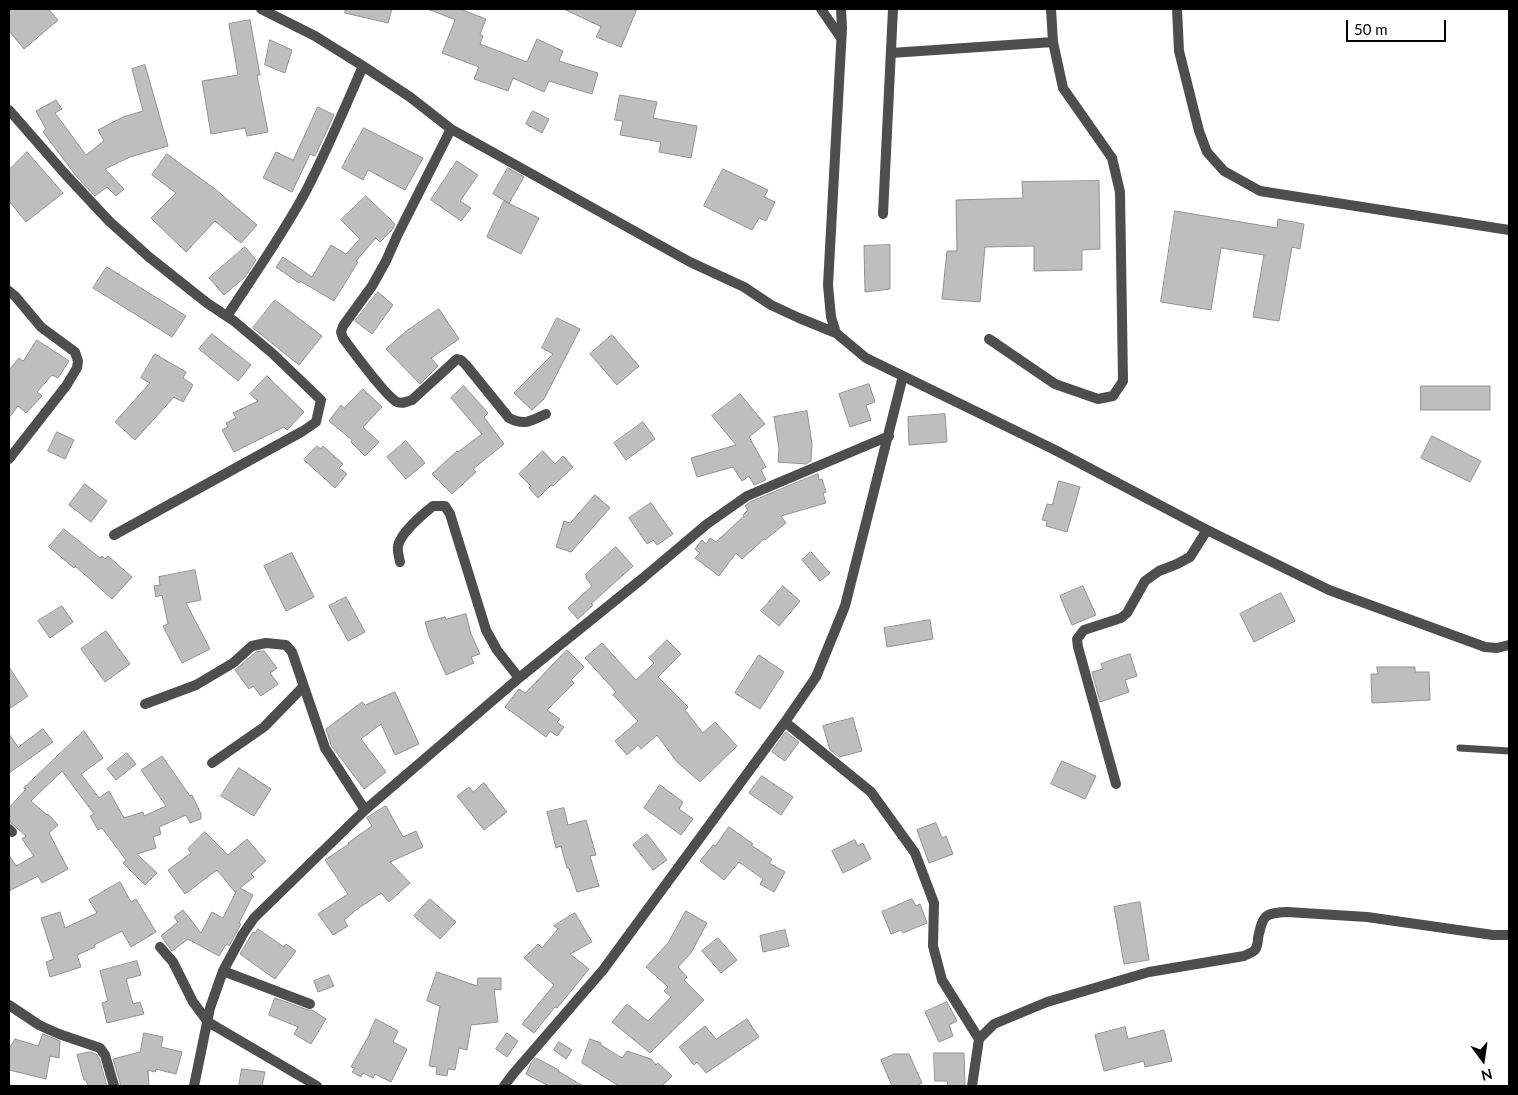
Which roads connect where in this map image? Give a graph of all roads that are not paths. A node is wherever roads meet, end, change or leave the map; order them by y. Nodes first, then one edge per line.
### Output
1 (261, 9) edge
2 (821, 9) edge
3 (841, 9) edge
4 (893, 9) edge
5 (1051, 9) edge
6 (1177, 9) edge
7 (842, 38) junction
8 (1053, 42) junction
9 (891, 53) junction
10 (363, 66) junction
11 (9, 110) edge
12 (451, 129) junction
13 (883, 214) dead end
14 (1509, 230) edge
15 (9, 291) edge
16 (227, 316) junction
17 (836, 333) junction
18 (989, 339) dead end
19 (903, 376) junction
20 (546, 414) dead end
21 (888, 436) junction
22 (9, 459) edge
23 (1207, 530) junction
24 (114, 535) dead end
25 (400, 562) dead end
26 (1509, 645) edge
27 (519, 678) junction
28 (303, 687) junction
29 (145, 704) dead end
30 (785, 722) junction
31 (1460, 748) dead end
32 (1509, 751) edge
33 (212, 764) dead end
34 (1116, 784) dead end
35 (365, 810) junction
36 (1509, 935) edge
37 (160, 947) dead end
38 (223, 971) junction
39 (310, 1004) dead end
40 (9, 1005) edge
41 (208, 1022) junction
42 (980, 1039) junction
43 (114, 1086) edge
44 (194, 1086) edge
45 (317, 1086) edge
46 (504, 1086) edge
47 (972, 1086) edge

1 - 10 street
2 - 7 street
3 - 7 street
4 - 9 street
5 - 8 street
6 - 14 street
7 - 17 street
8 - 9 street
8 - 18 street
9 - 13 street
10 - 12 street
10 - 16 street
11 - 16 street
12 - 17 street
12 - 20 street
15 - 22 street
16 - 24 street
17 - 19 street
19 - 21 street
19 - 23 street
21 - 27 street
21 - 30 street
23 - 26 street
23 - 34 street
25 - 27 street
27 - 35 street
28 - 29 street
28 - 33 street
28 - 35 street
30 - 42 street
30 - 46 street
31 - 32 lane
35 - 38 street
36 - 42 street
37 - 41 street
38 - 39 street
38 - 41 street
40 - 43 street
41 - 44 street
41 - 45 street
42 - 47 street

